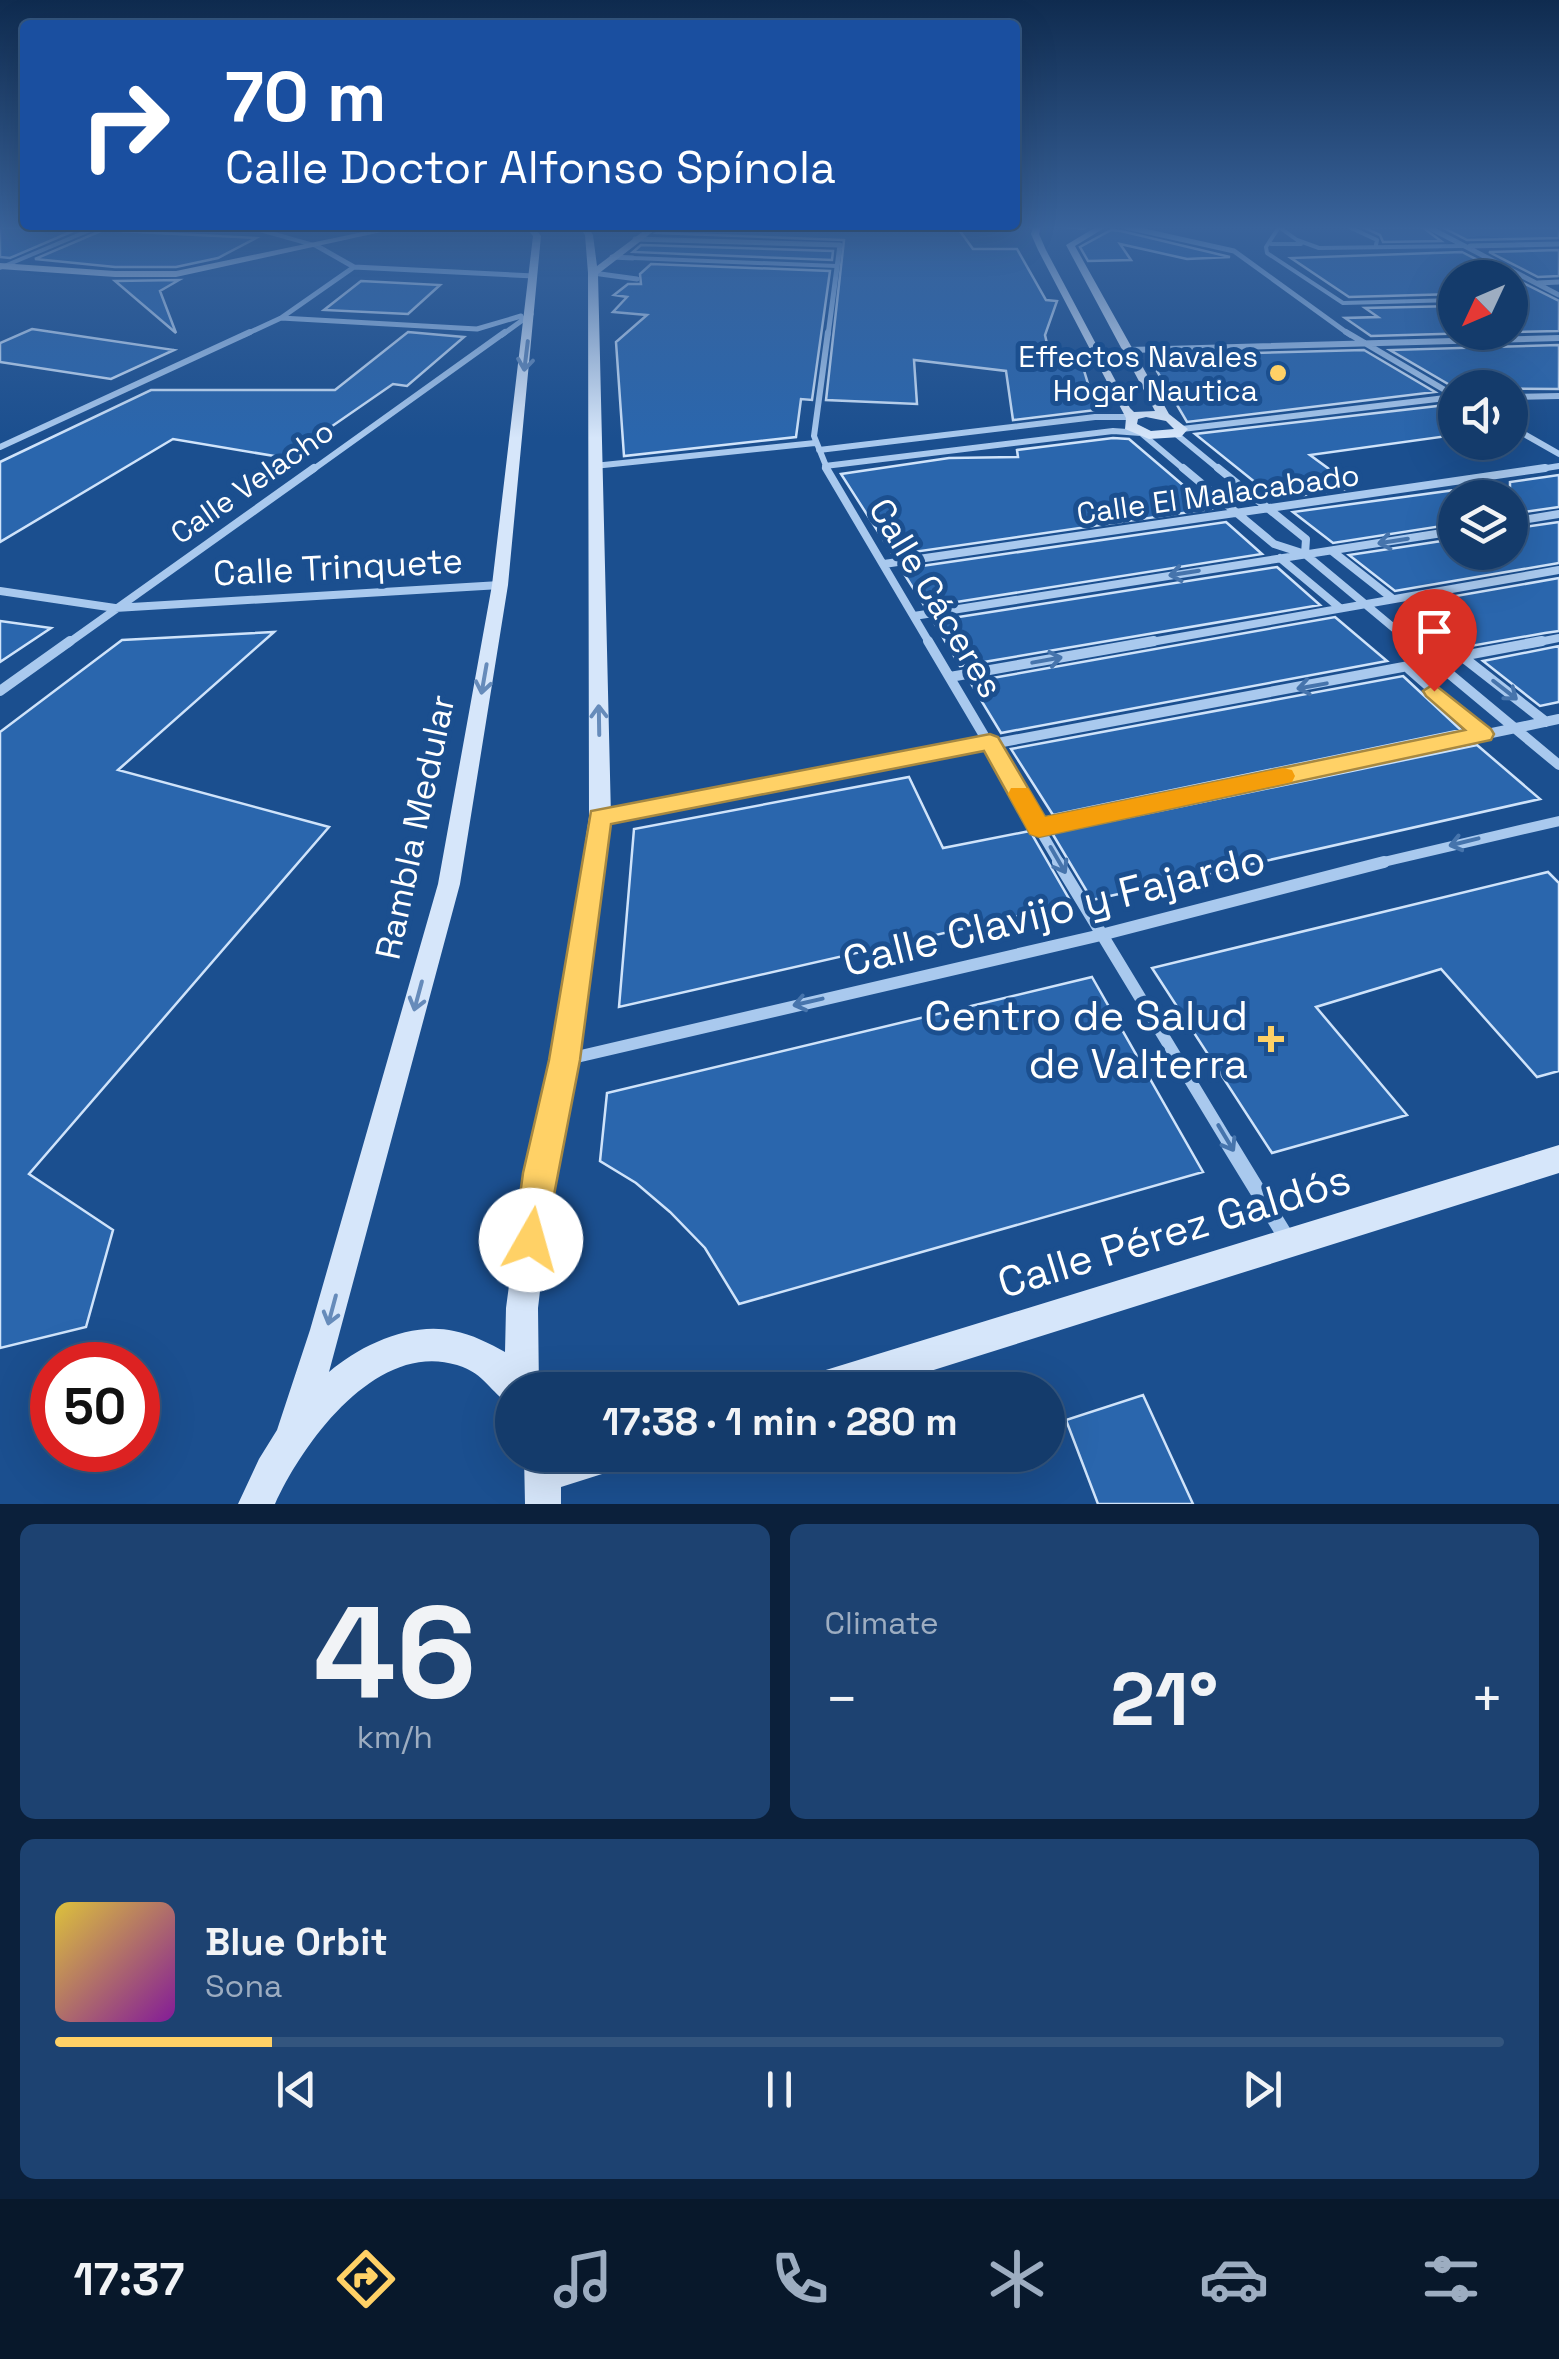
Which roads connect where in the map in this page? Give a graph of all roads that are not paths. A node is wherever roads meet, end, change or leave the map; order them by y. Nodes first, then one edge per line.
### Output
1 (310, 297) edge
2 (533, 297) edge
3 (594, 297) edge
4 (834, 297) edge
5 (1066, 297) edge
6 (1100, 297) edge
7 (1298, 297) edge
8 (1335, 297) edge
9 (1438, 300) edge
10 (532, 313) junction
11 (280, 318) junction
12 (1559, 338) edge
13 (1361, 343) junction
14 (1130, 350) junction
15 (1438, 387) edge
16 (1559, 396) edge
17 (1528, 397) edge
18 (1438, 399) edge
19 (1162, 415) junction
20 (1132, 416) junction
21 (1179, 432) junction
22 (1141, 433) junction
23 (1528, 436) edge
24 (817, 446) junction
25 (0, 447) edge
26 (1559, 454) edge
27 (594, 466) junction
28 (825, 466) junction
29 (1559, 466) edge
30 (1270, 509) junction
31 (1240, 514) junction
32 (1559, 514) edge
33 (1528, 519) edge
34 (1438, 534) edge
35 (1332, 551) junction
36 (1305, 554) junction
37 (1280, 558) junction
38 (884, 564) junction
39 (1559, 570) edge
40 (500, 584) junction
41 (0, 591) edge
42 (1393, 600) junction
43 (1364, 604) junction
44 (116, 608) junction
45 (1340, 608) junction
46 (914, 616) junction
47 (1559, 638) edge
48 (1464, 658) junction
49 (1438, 663) junction
50 (1408, 669) junction
51 (950, 676) junction
52 (0, 691) edge
53 (1559, 720) edge
54 (1546, 722) junction
55 (1515, 728) junction
56 (1483, 734) junction
57 (990, 742) junction
58 (1559, 765) edge
59 (600, 817) junction
60 (1559, 821) edge
61 (1039, 828) junction
62 (1102, 935) junction
63 (564, 1060) junction
64 (1559, 1159) edge
65 (1289, 1243) junction
66 (502, 1372) edge
67 (520, 1372) edge
68 (874, 1372) edge
69 (294, 1431) junction
70 (256, 1504) edge

1 - 11 street
2 - 10 main road, Rambla Medular
3 - 27 main road
4 - 24 street
5 - 20 main road
6 - 14 main road
7 - 13 street
8 - 9 lane
10 - 11 street
10 -> 40 main road, Rambla Medular
10 - 44 street, Calle Velacho
11 - 25 street
12 - 13 street
13 - 14 street
13 - 15 street
14 - 19 main road
16 - 17 street
18 - 21 street
19 - 20 main road
19 - 21 main road
20 - 22 main road
20 - 24 street
21 - 22 main road
21 - 30 street
22 - 28 street
22 - 31 street
23 - 26 street
24 - 27 street
24 - 28 street, Calle Cáceres
59 -> 27 main road
28 - 38 street, Calle Cáceres
29 - 30 street, Calle El Malacabado
30 - 31 street, Calle El Malacabado
30 - 36 street
31 - 36 street
31 - 38 street, Calle El Malacabado
32 - 33 street
34 -> 35 street
35 - 36 street
35 - 42 street
36 - 37 street
36 - 43 street
37 - 45 street
37 -> 46 street
38 - 46 street, Calle Cáceres
39 - 42 street
40 - 44 street, Calle Trinquete
40 -> 69 main road, Rambla Medular
41 - 44 street, Calle Trinquete
42 - 43 street
43 - 45 street
43 - 49 street
44 - 52 street, Calle Velacho
51 -> 45 street
46 - 51 street, Calle Cáceres
47 - 48 street
48 - 49 street
48 -> 54 street
49 - 50 street
49 - 55 street
50 - 56 street
50 -> 57 street
51 - 57 street, Calle Cáceres
53 - 54 street
54 - 55 street
55 - 56 street
55 - 58 street
56 - 61 street
57 - 59 street
57 - 61 street, Calle Cáceres
59 - 63 main road
60 -> 62 street, Calle Clavijo y Fajardo
61 -> 62 street, Calle Cáceres
62 -> 63 street, Calle Clavijo y Fajardo
62 -> 65 street, Calle Cáceres
63 - 67 main road
64 - 65 main road, Calle Pérez Galdós
65 - 68 main road, Calle Pérez Galdós
66 - 69 main road
69 - 70 main road

